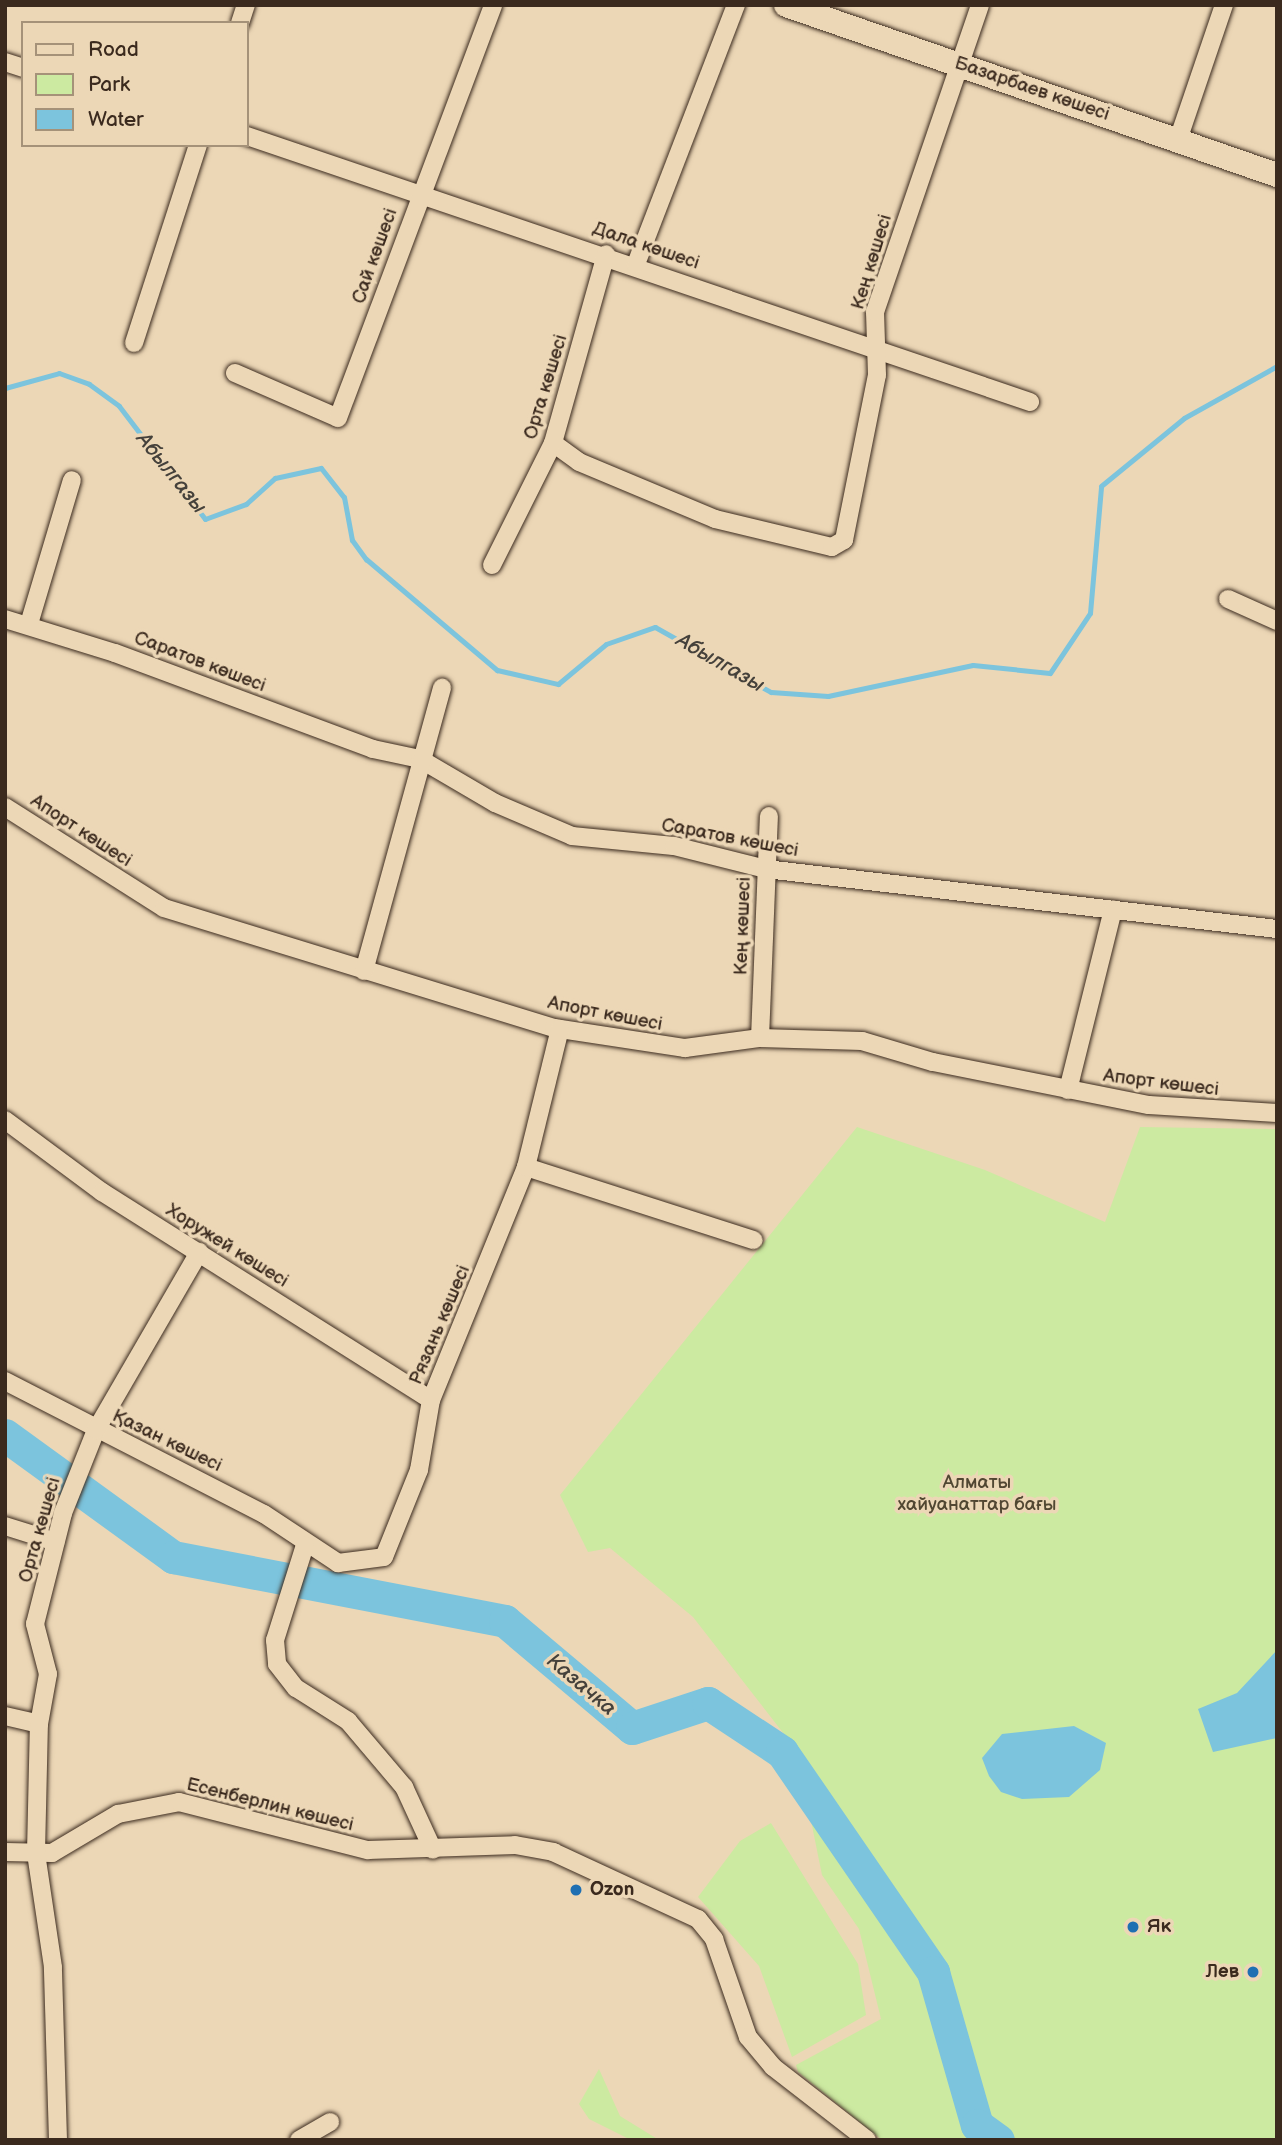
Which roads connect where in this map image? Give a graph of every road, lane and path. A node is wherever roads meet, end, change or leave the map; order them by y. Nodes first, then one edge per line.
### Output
1 (493, 5) edge
2 (736, 5) edge
3 (786, 5) edge
4 (981, 5) edge
5 (1224, 5) edge
6 (961, 64) junction
7 (248, 136) edge
8 (1178, 140) junction
9 (197, 147) edge
10 (1277, 175) edge
11 (421, 192) junction
12 (606, 254) junction
13 (636, 264) junction
14 (134, 343) dead end
15 (874, 348) junction
16 (235, 373) dead end
17 (1030, 402) dead end
18 (553, 443) junction
19 (72, 480) dead end
20 (492, 565) dead end
21 (1228, 599) dead end
22 (5, 619) edge
23 (1277, 621) edge
24 (29, 624) junction
25 (442, 688) dead end
26 (420, 759) junction
27 (5, 807) edge
28 (769, 816) dead end
29 (766, 869) junction
30 (1113, 910) junction
31 (1277, 929) edge
32 (364, 971) junction
33 (560, 1029) junction
34 (760, 1038) junction
35 (1068, 1090) junction
36 (1277, 1113) edge
37 (5, 1120) edge
38 (526, 1167) junction
39 (754, 1241) dead end
40 (198, 1252) junction
41 (5, 1381) edge
42 (431, 1400) junction
43 (94, 1435) junction
44 (5, 1526) edge
45 (56, 1542) junction
46 (303, 1551) junction
47 (5, 1716) edge
48 (39, 1724) junction
49 (433, 1850) junction
50 (5, 1852) edge
51 (36, 1853) junction
52 (330, 2122) dead end
53 (58, 2140) edge
54 (299, 2140) edge
55 (867, 2140) edge

1 - 11 street, Сай көшесі
2 - 13 street
3 - 6 street, Базарбаев көшесі
4 - 6 street, Кең көшесі
5 - 8 street
6 - 8 street, Базарбаев көшесі
6 - 15 street, Кең көшесі
7 - 11 street, Дала көшесі
8 - 10 street, Базарбаев көшесі
9 - 14 street
11 - 12 street, Дала көшесі
11 - 16 street, Сай көшесі
12 - 13 street, Дала көшесі
12 - 18 street, Орта көшесі
13 - 15 street, Дала көшесі
15 - 17 street, Дала көшесі
15 - 18 street, Кең көшесі
18 - 20 street, Орта көшесі
19 - 24 street
21 - 23 street
22 - 24 street, Саратов көшесі
24 - 26 street, Саратов көшесі
25 - 26 street
26 - 29 street, Саратов көшесі
26 - 32 street
27 - 32 street, Апорт көшесі
28 - 29 street, Кең көшесі
29 - 30 street, Саратов көшесі
29 - 34 street, Кең көшесі
30 - 31 street, Саратов көшесі
30 - 35 street
32 - 33 street, Апорт көшесі
33 - 34 street, Апорт көшесі
33 - 38 street, Рязань көшесі
34 - 35 street, Апорт көшесі
35 - 36 street, Апорт көшесі
37 - 40 street, Хоружей көшесі
38 - 39 street
38 - 42 street, Рязань көшесі
40 - 42 street, Хоружей көшесі
40 - 43 street, Орта көшесі
41 - 43 street, Қазан көшесі
42 - 46 street, Рязань көшесі
43 - 45 street, Орта көшесі
43 - 46 street, Қазан көшесі
44 - 45 street
45 - 48 street, Орта көшесі
46 - 49 street
47 - 48 street
48 - 51 street, Орта көшесі
49 - 51 street, Есенберлин көшесі
49 - 55 street, Есенберлин көшесі
50 - 51 street, Есенберлин көшесі
51 - 53 street, Орта көшесі
52 - 54 street

